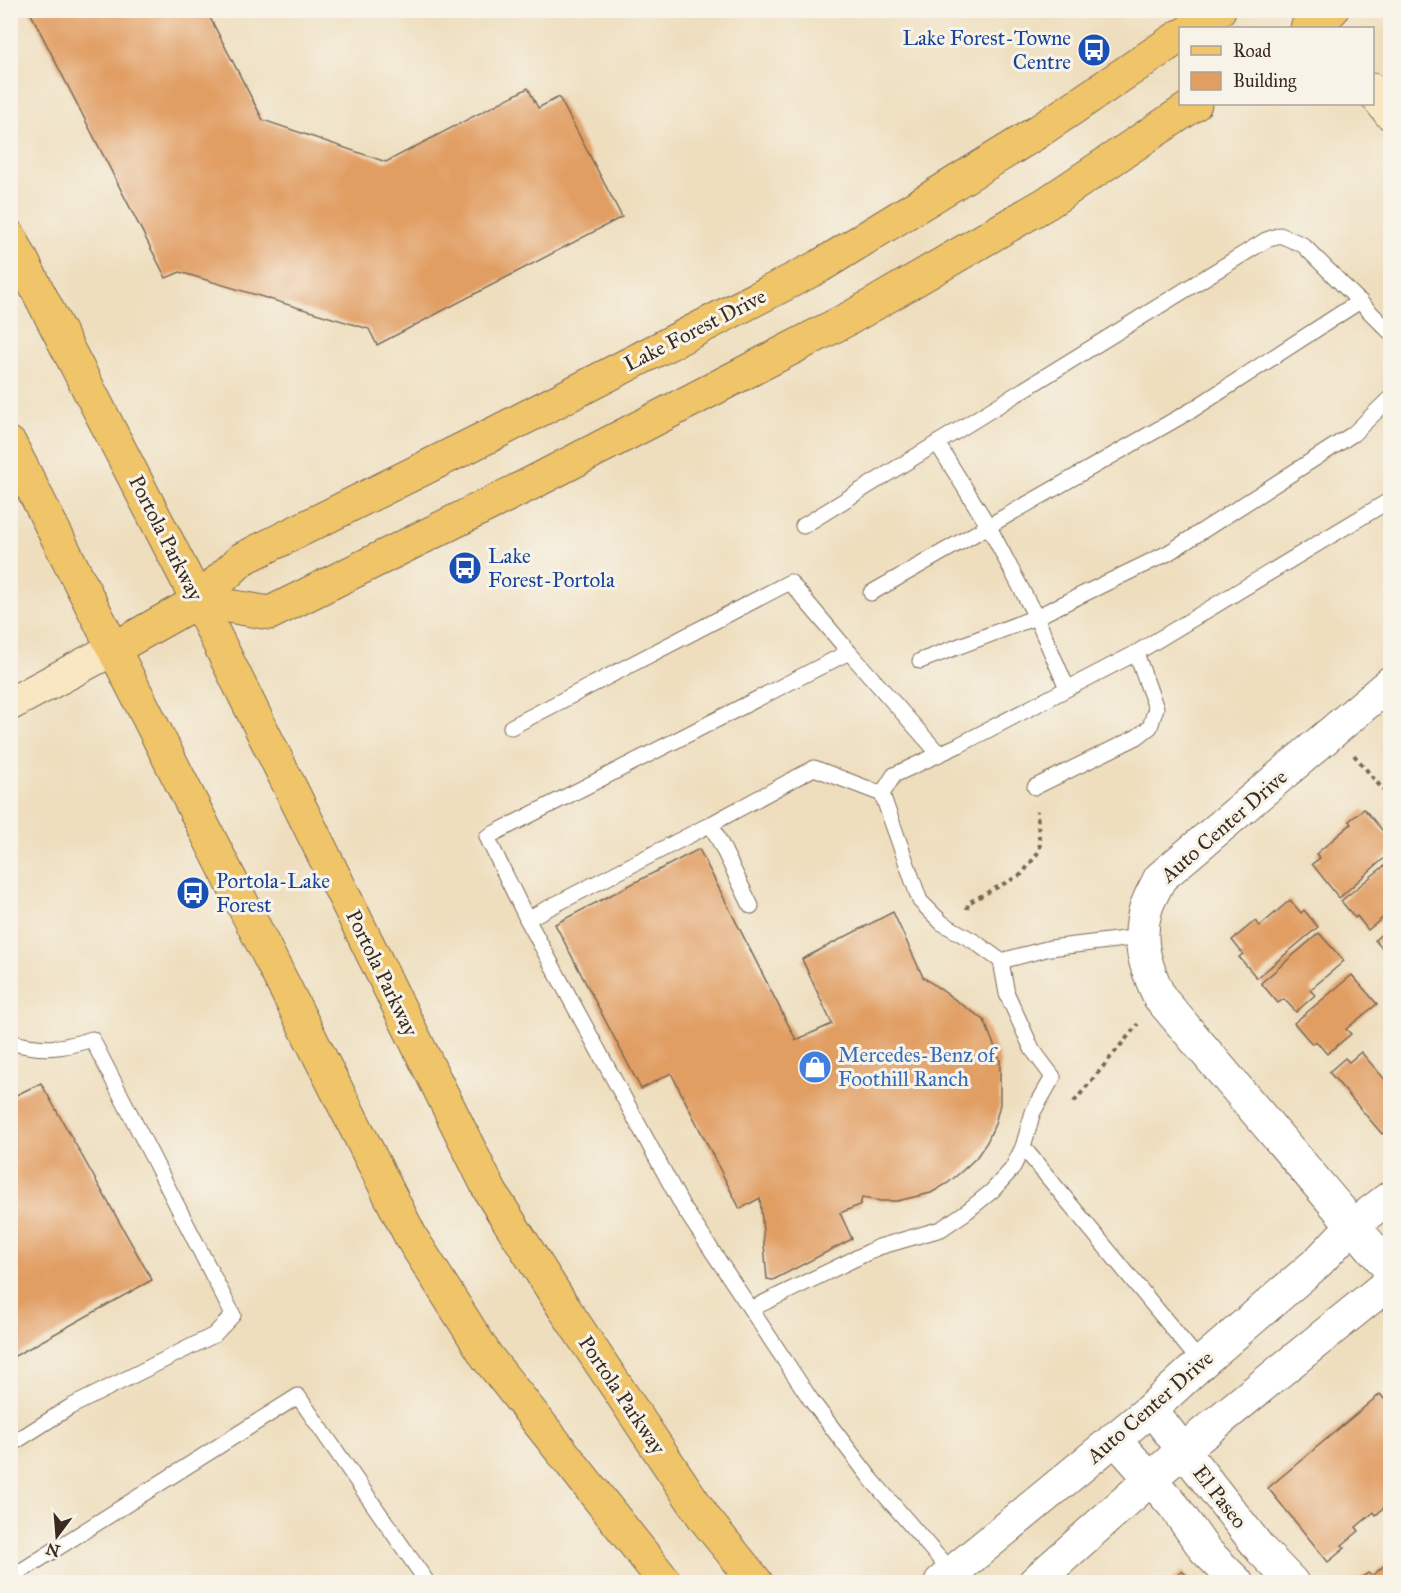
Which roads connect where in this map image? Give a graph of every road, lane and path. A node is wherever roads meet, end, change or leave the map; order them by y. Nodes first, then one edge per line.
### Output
1 (1219, 10) edge
2 (1194, 27) edge
3 (1179, 37) edge
4 (1374, 93) edge
5 (1194, 105) edge
6 (1390, 113) edge
7 (10, 237) edge
8 (1360, 301) junction
9 (1390, 332) edge
10 (1390, 398) edge
11 (937, 443) junction
12 (10, 444) edge
13 (1390, 500) edge
14 (803, 526) dead end
15 (989, 527) junction
16 (871, 593) dead end
17 (198, 601) junction
18 (1036, 617) junction
19 (115, 648) junction
20 (849, 652) junction
21 (1136, 653) junction
22 (920, 661) dead end
23 (1390, 683) edge
24 (1067, 688) junction
25 (10, 704) edge
26 (511, 727) dead end
27 (1334, 731) junction
28 (939, 754) junction
29 (1035, 787) joint
30 (882, 794) junction
31 (1390, 798) edge
32 (711, 824) junction
33 (751, 906) dead end
34 (527, 919) junction
35 (965, 937) junction
36 (1141, 937) junction
37 (1001, 961) junction
38 (1160, 998) junction
39 (10, 1042) edge
40 (1074, 1102) dead end
41 (1023, 1147) junction
42 (1390, 1197) edge
43 (1353, 1225) junction
44 (1390, 1269) edge
45 (1390, 1282) edge
46 (751, 1309) junction
47 (1201, 1363) junction
48 (1151, 1409) junction
49 (1114, 1438) junction
50 (10, 1445) edge
51 (1184, 1450) junction
52 (1149, 1480) junction
53 (10, 1578) edge
54 (947, 1578) edge
55 (427, 1582) edge
56 (665, 1582) edge
57 (756, 1582) edge
58 (1035, 1582) edge
59 (1237, 1582) edge
60 (1292, 1582) edge

1 - 2 main road
3 - 17 main road, Lake Forest Drive
4 - 6 main road
5 - 17 main road
7 - 17 main road, Portola Parkway
8 - 9 lane
8 - 11 lane
8 - 15 lane
10 - 18 lane
11 - 14 lane
11 - 15 lane
12 - 19 main road
13 - 21 lane
15 - 16 lane
15 - 18 lane
17 - 19 main road, Lake Forest Drive
17 - 57 main road, Portola Parkway
18 - 22 lane
18 - 24 lane
19 - 25 main road, Lake Forest Drive
19 - 56 main road
20 - 26 lane
20 - 28 lane
20 - 34 lane
21 - 24 lane
21 - 29 lane
23 - 27 street, Auto Center Drive
24 - 28 lane
27 - 31 path
27 - 36 street, Auto Center Drive
28 - 30 lane
29 - 35 path
30 - 32 lane
30 - 35 lane
32 - 33 lane
32 - 34 lane
34 - 46 lane
35 - 37 lane
36 - 37 lane
36 - 38 street, Auto Center Drive
37 - 41 lane
38 - 40 path
38 - 43 street, Auto Center Drive
39 - 50 lane
41 - 46 lane
41 - 47 lane
42 - 43 street
43 - 44 street, Auto Center Drive
43 - 47 street, Auto Center Drive
45 - 51 street
46 - 54 lane
47 - 48 street, Auto Center Drive
48 - 49 street, Auto Center Drive
48 - 51 street, El Paseo
49 - 52 street, El Paseo
49 - 54 street, Auto Center Drive
51 - 52 street
51 - 60 street, El Paseo
52 - 58 street
52 - 59 street, El Paseo
53 - 55 lane

